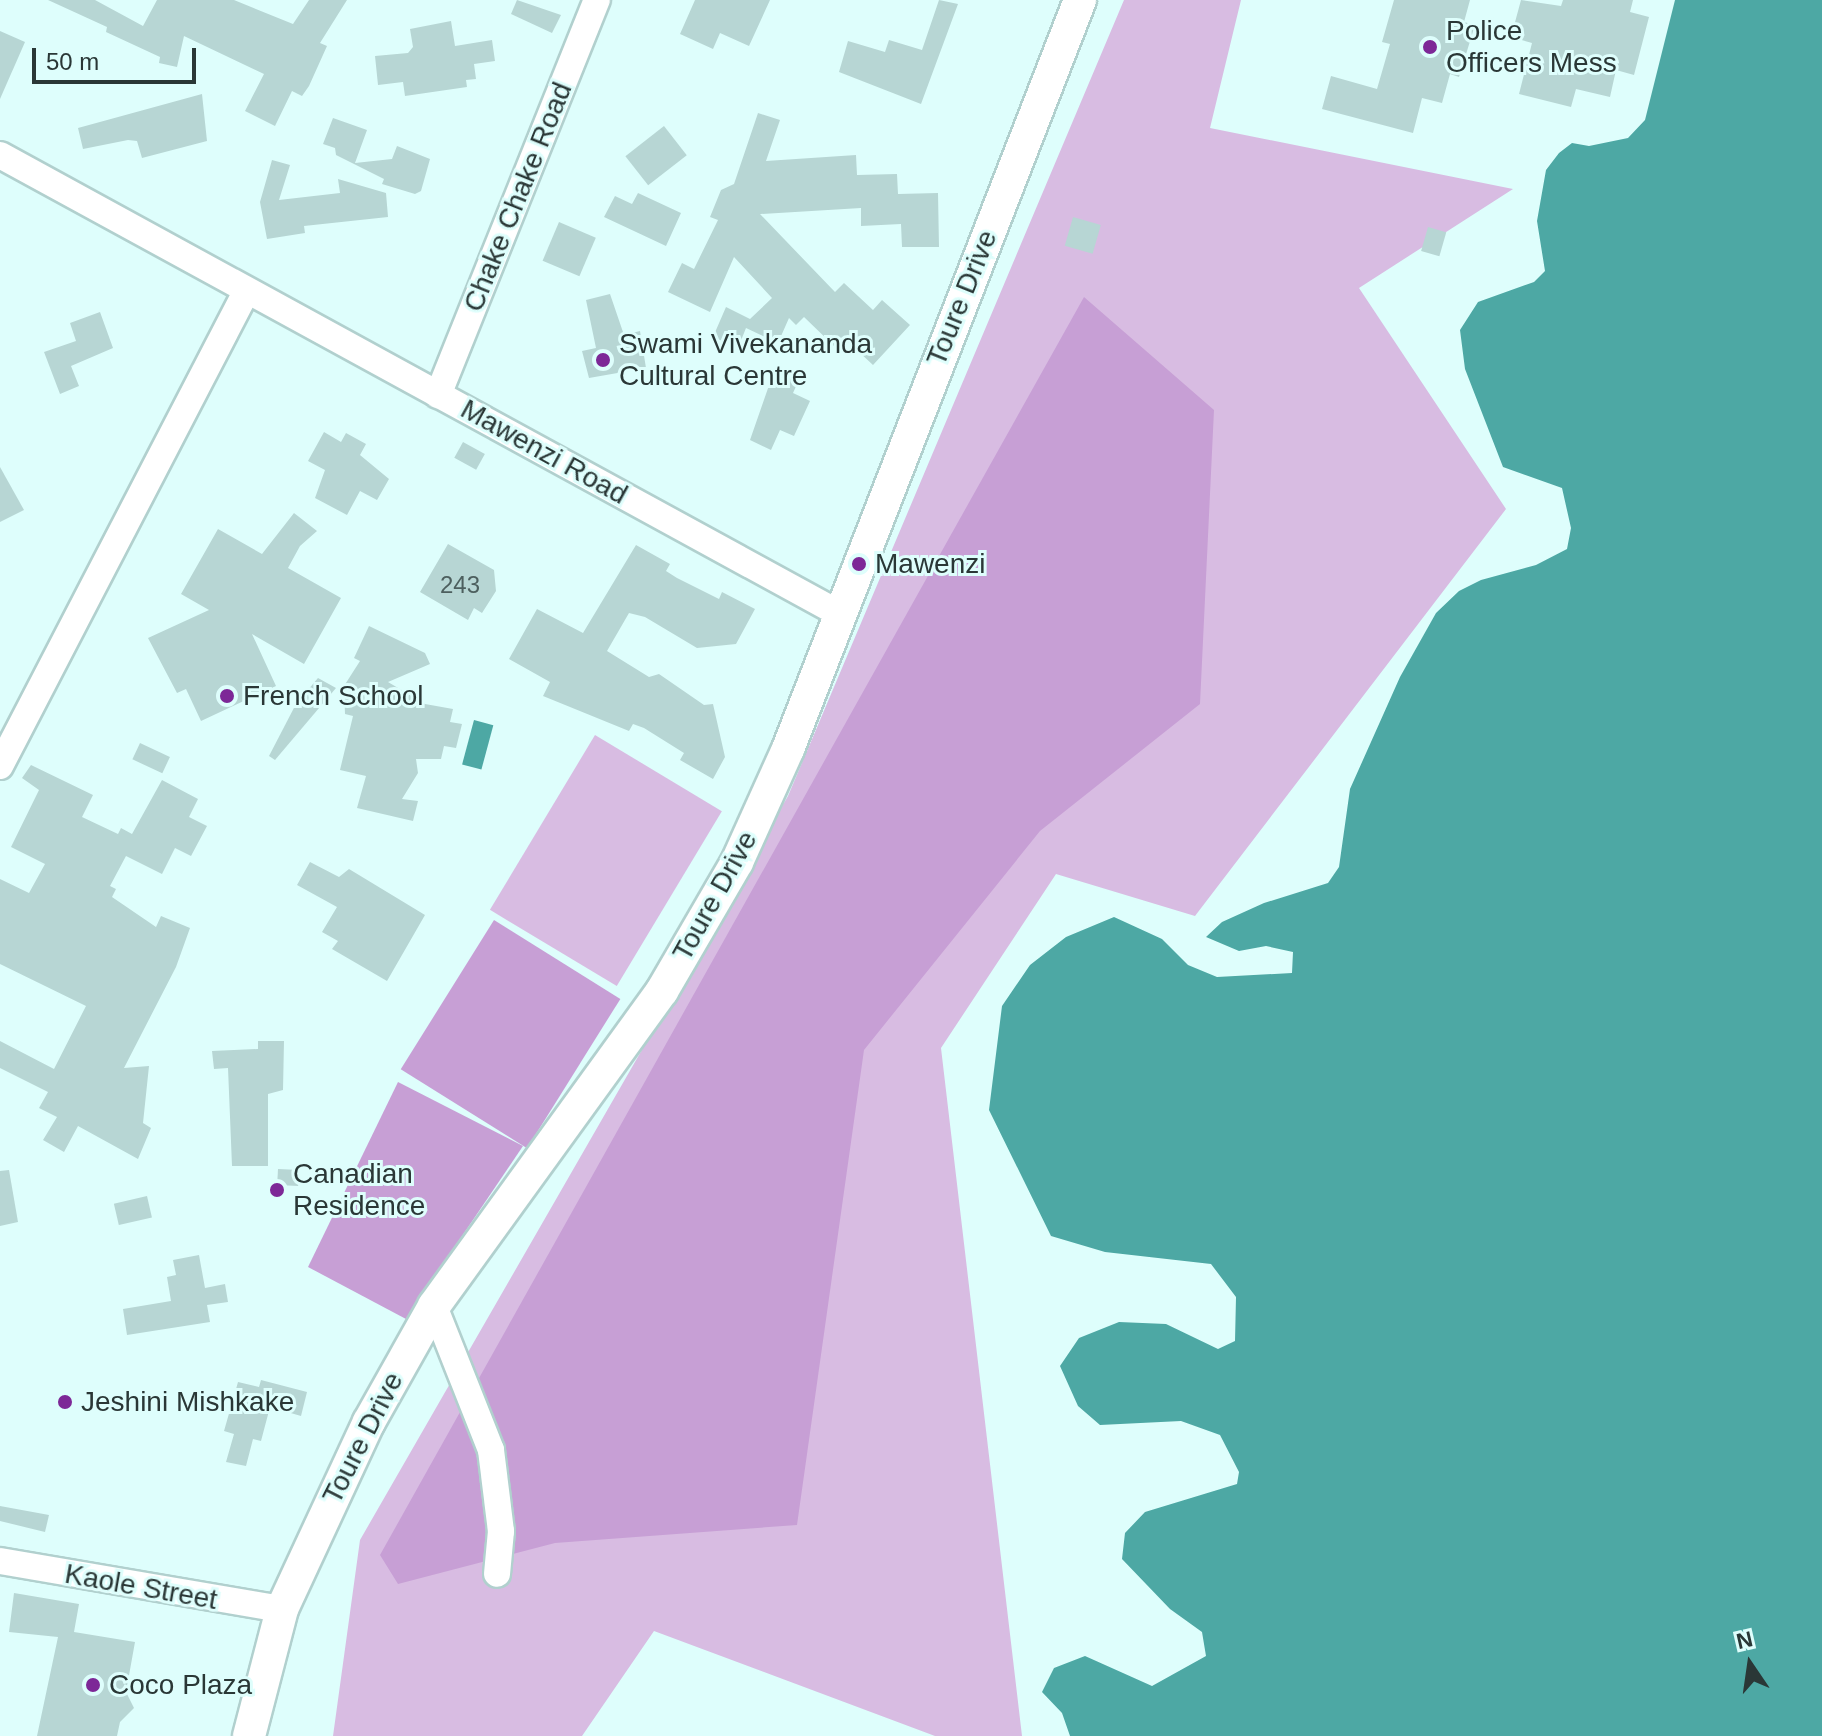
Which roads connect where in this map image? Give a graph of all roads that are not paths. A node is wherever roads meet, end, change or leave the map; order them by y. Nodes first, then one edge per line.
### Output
1 (597, 0) edge
2 (1080, 0) edge
3 (0, 155) edge
4 (246, 292) junction
5 (438, 395) junction
6 (840, 614) junction
7 (0, 766) edge
8 (434, 1306) junction
9 (0, 1561) edge
10 (497, 1574) dead end
11 (282, 1609) junction
12 (249, 1736) edge

1 - 5 street, Chake Chake Road
2 - 6 street, Toure Drive
3 - 4 street, Mawenzi Road
4 - 5 street, Mawenzi Road
4 - 7 street
5 - 6 street, Mawenzi Road
6 - 8 street, Toure Drive
8 - 10 street
8 - 11 street, Toure Drive
9 - 11 street, Kaole Street
11 - 12 street, Toure Drive

